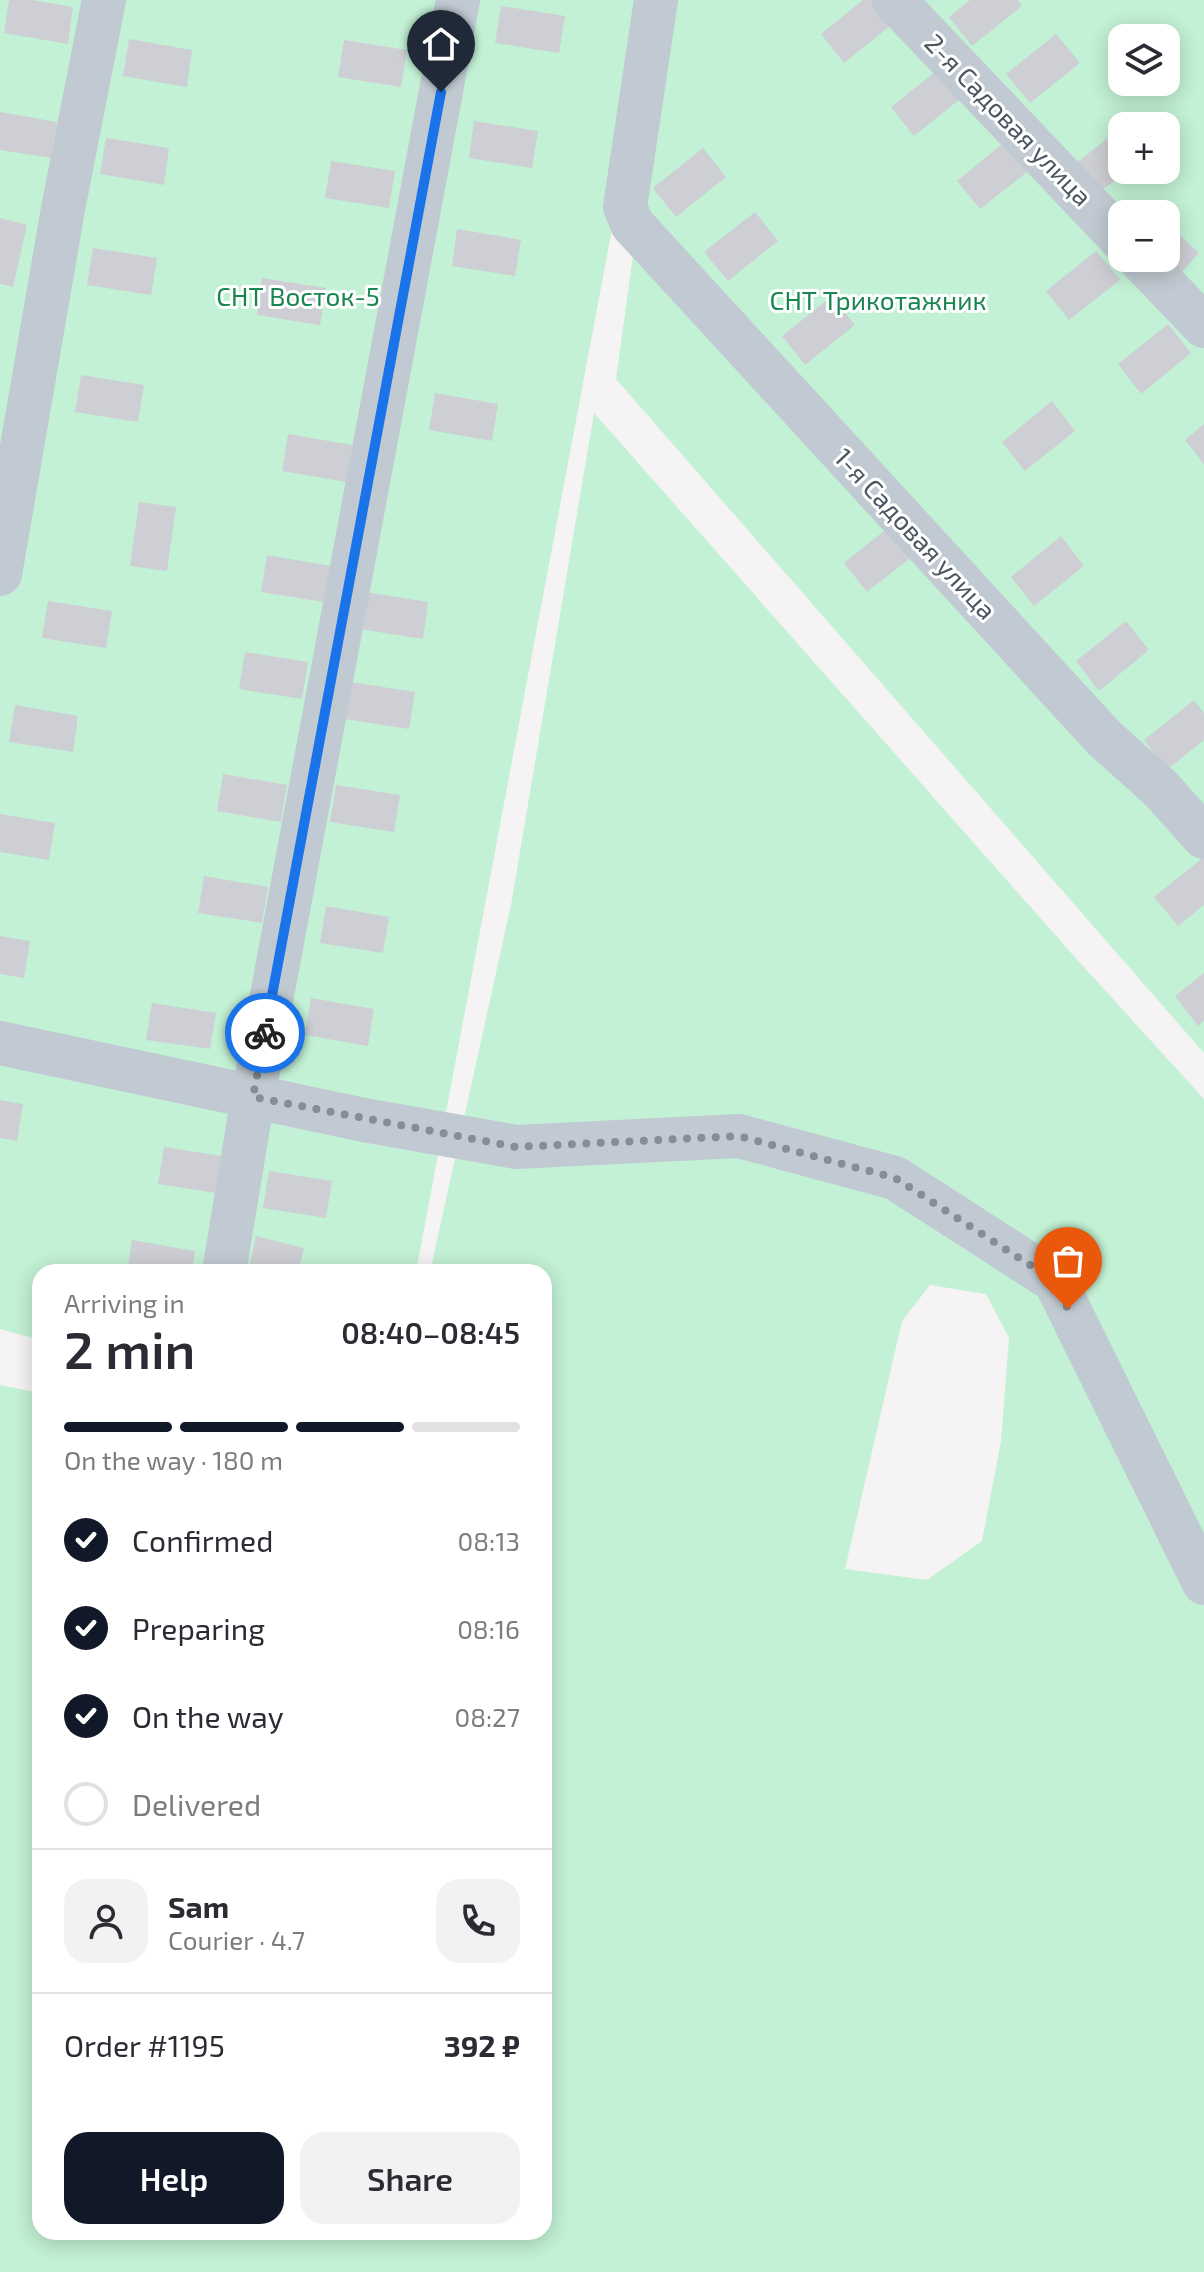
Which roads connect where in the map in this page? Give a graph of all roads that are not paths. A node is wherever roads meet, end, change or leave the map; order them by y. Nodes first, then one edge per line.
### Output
1 (104, 0) edge
2 (458, 0) edge
3 (656, 0) edge
4 (894, 0) edge
5 (1108, 225) edge
6 (1152, 272) edge
7 (1204, 326) edge
8 (0, 574) edge
9 (1204, 837) edge
10 (0, 1043) edge
11 (253, 1097) junction
12 (225, 1264) edge
13 (1204, 1583) edge

1 - 8 street
2 - 11 street
3 - 9 street, 1-я Садовая улица
4 - 5 street, 2-я Садовая улица
6 - 7 street
10 - 11 street
11 - 12 street
11 - 13 street

